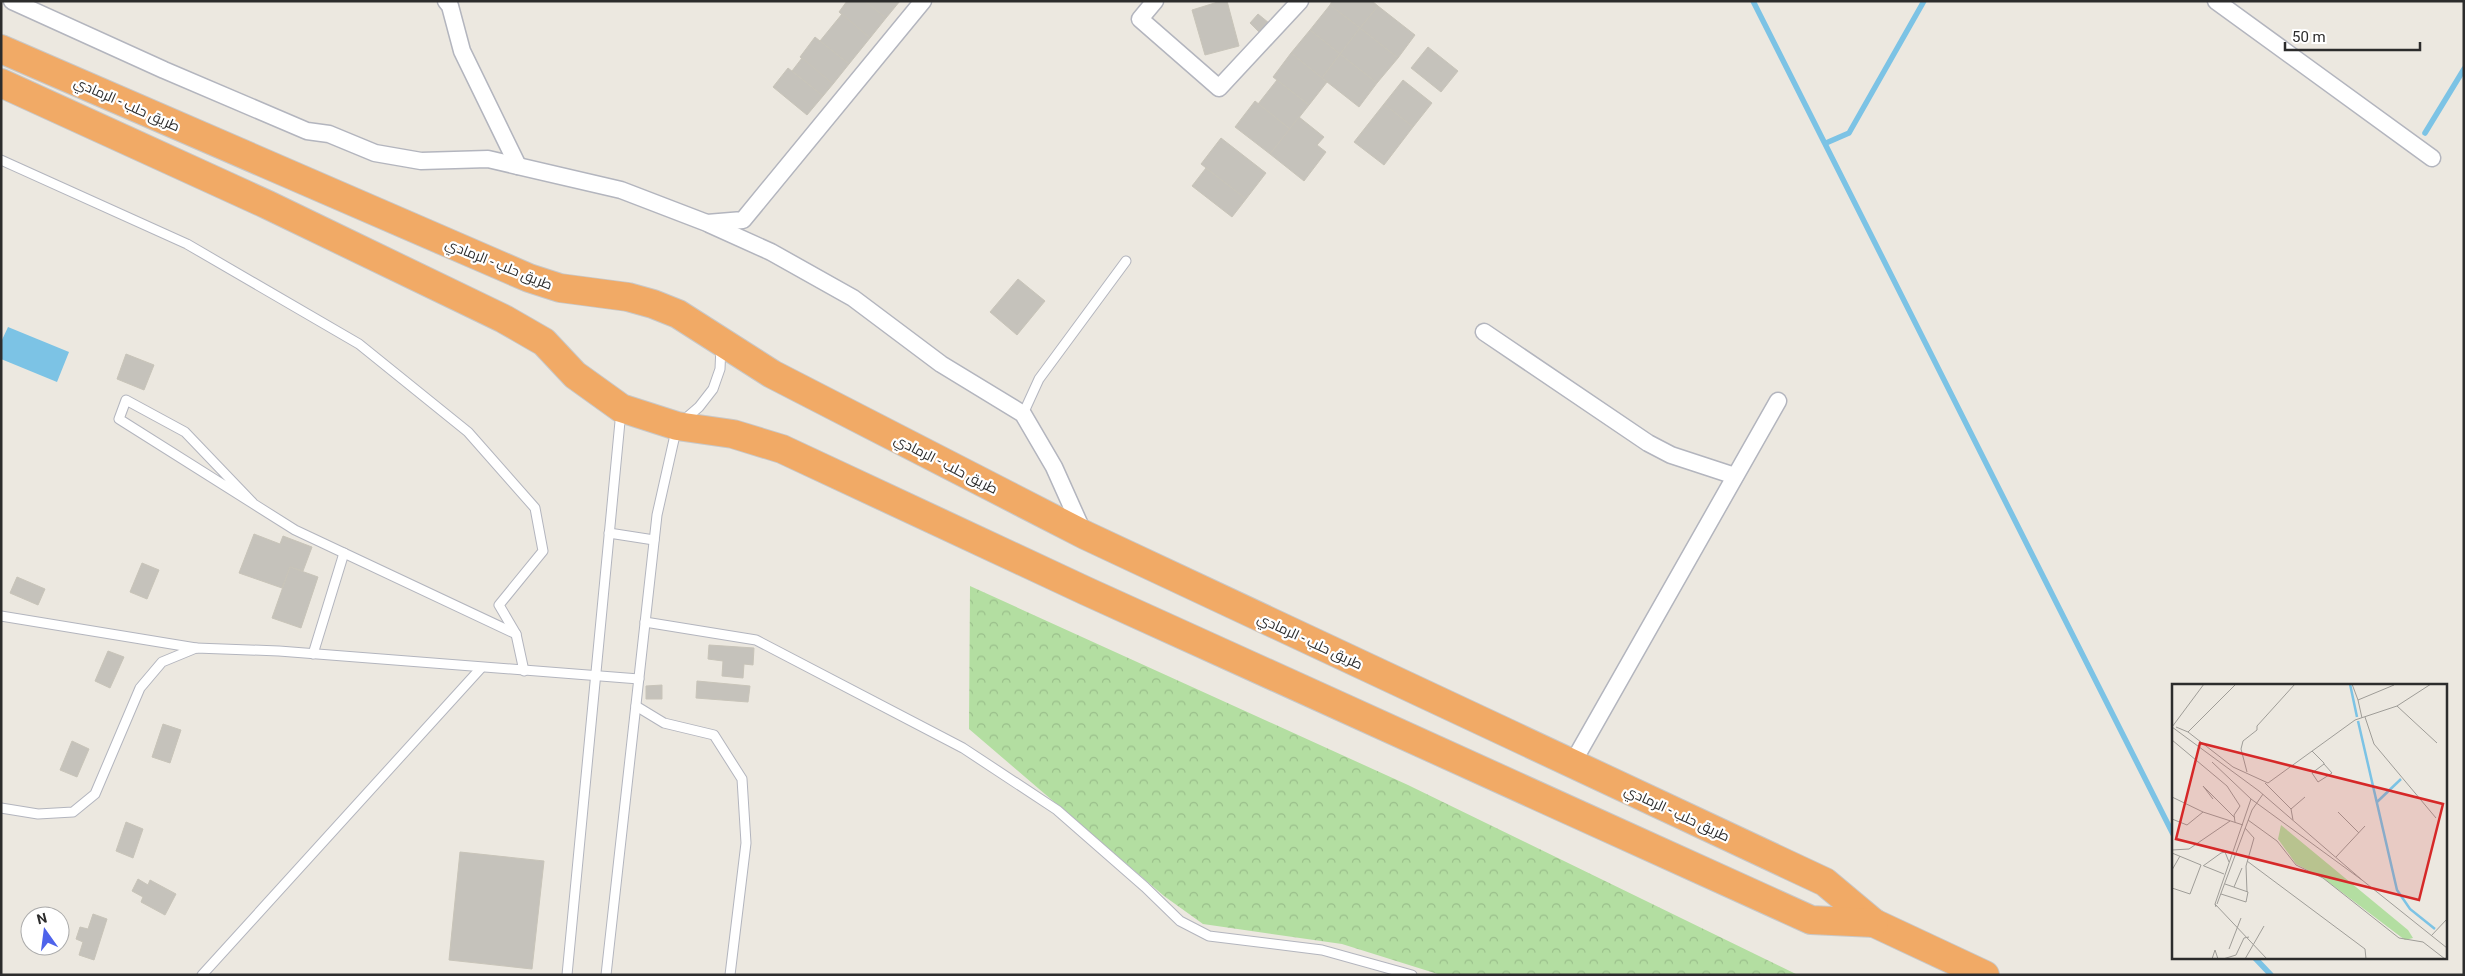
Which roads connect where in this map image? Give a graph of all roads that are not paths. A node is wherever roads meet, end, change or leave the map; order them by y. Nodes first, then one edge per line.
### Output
1 (12, 1) edge
2 (446, 1) edge
3 (923, 1) edge
4 (1155, 1) edge
5 (1300, 1) edge
6 (2216, 1) edge
7 (1, 49) edge
8 (1, 82) edge
9 (2432, 158) dead end
10 (1, 160) edge
11 (518, 166) junction
12 (707, 223) junction
13 (1126, 261) dead end
14 (1484, 332) dead end
15 (721, 341) junction
16 (1778, 401) dead end
17 (621, 408) junction
18 (1023, 414) junction
19 (677, 426) junction
20 (1735, 476) junction
21 (253, 503) junction
22 (609, 533) junction
23 (1085, 535) junction
24 (654, 540) junction
25 (344, 553) junction
26 (1, 616) edge
27 (645, 622) junction
28 (516, 634) junction
29 (196, 648) junction
30 (314, 654) junction
31 (481, 668) junction
32 (524, 671) junction
33 (596, 676) junction
34 (638, 679) junction
35 (636, 706) junction
36 (1572, 764) junction
37 (1, 808) edge
38 (1874, 923) junction
39 (202, 975) edge
40 (567, 975) edge
41 (606, 975) edge
42 (730, 975) edge
43 (1412, 975) edge
44 (1986, 975) edge

1 - 11 street
2 - 11 street
3 - 12 street
4 - 5 street
6 - 9 street
7 - 15 highway, طريق حلب - الرمادي
8 - 17 highway, طريق حلب - الرمادي
10 - 28 lane
11 - 12 street
12 - 18 street
13 - 18 lane
14 - 20 street
15 - 19 lane
15 - 23 highway, طريق حلب - الرمادي
16 - 20 street
17 - 19 highway, طريق حلب - الرمادي
17 - 22 lane
18 - 23 street
19 - 24 lane
19 - 38 highway, طريق حلب - الرمادي
20 - 36 street
21 - 21 lane
21 - 25 lane
22 - 24 lane
22 - 33 lane
23 - 36 highway, طريق حلب - الرمادي
24 - 27 lane
25 - 28 lane
25 - 30 lane
26 - 29 lane
27 - 34 lane
27 - 43 lane
28 - 32 lane
29 - 30 lane
29 - 37 lane
30 - 31 lane
31 - 32 lane
31 - 39 lane
32 - 33 lane
33 - 34 lane
33 - 40 lane
34 - 35 lane
35 - 41 lane
35 - 42 lane
36 - 38 highway, طريق حلب - الرمادي
38 - 44 highway, طريق حلب - الرمادي

